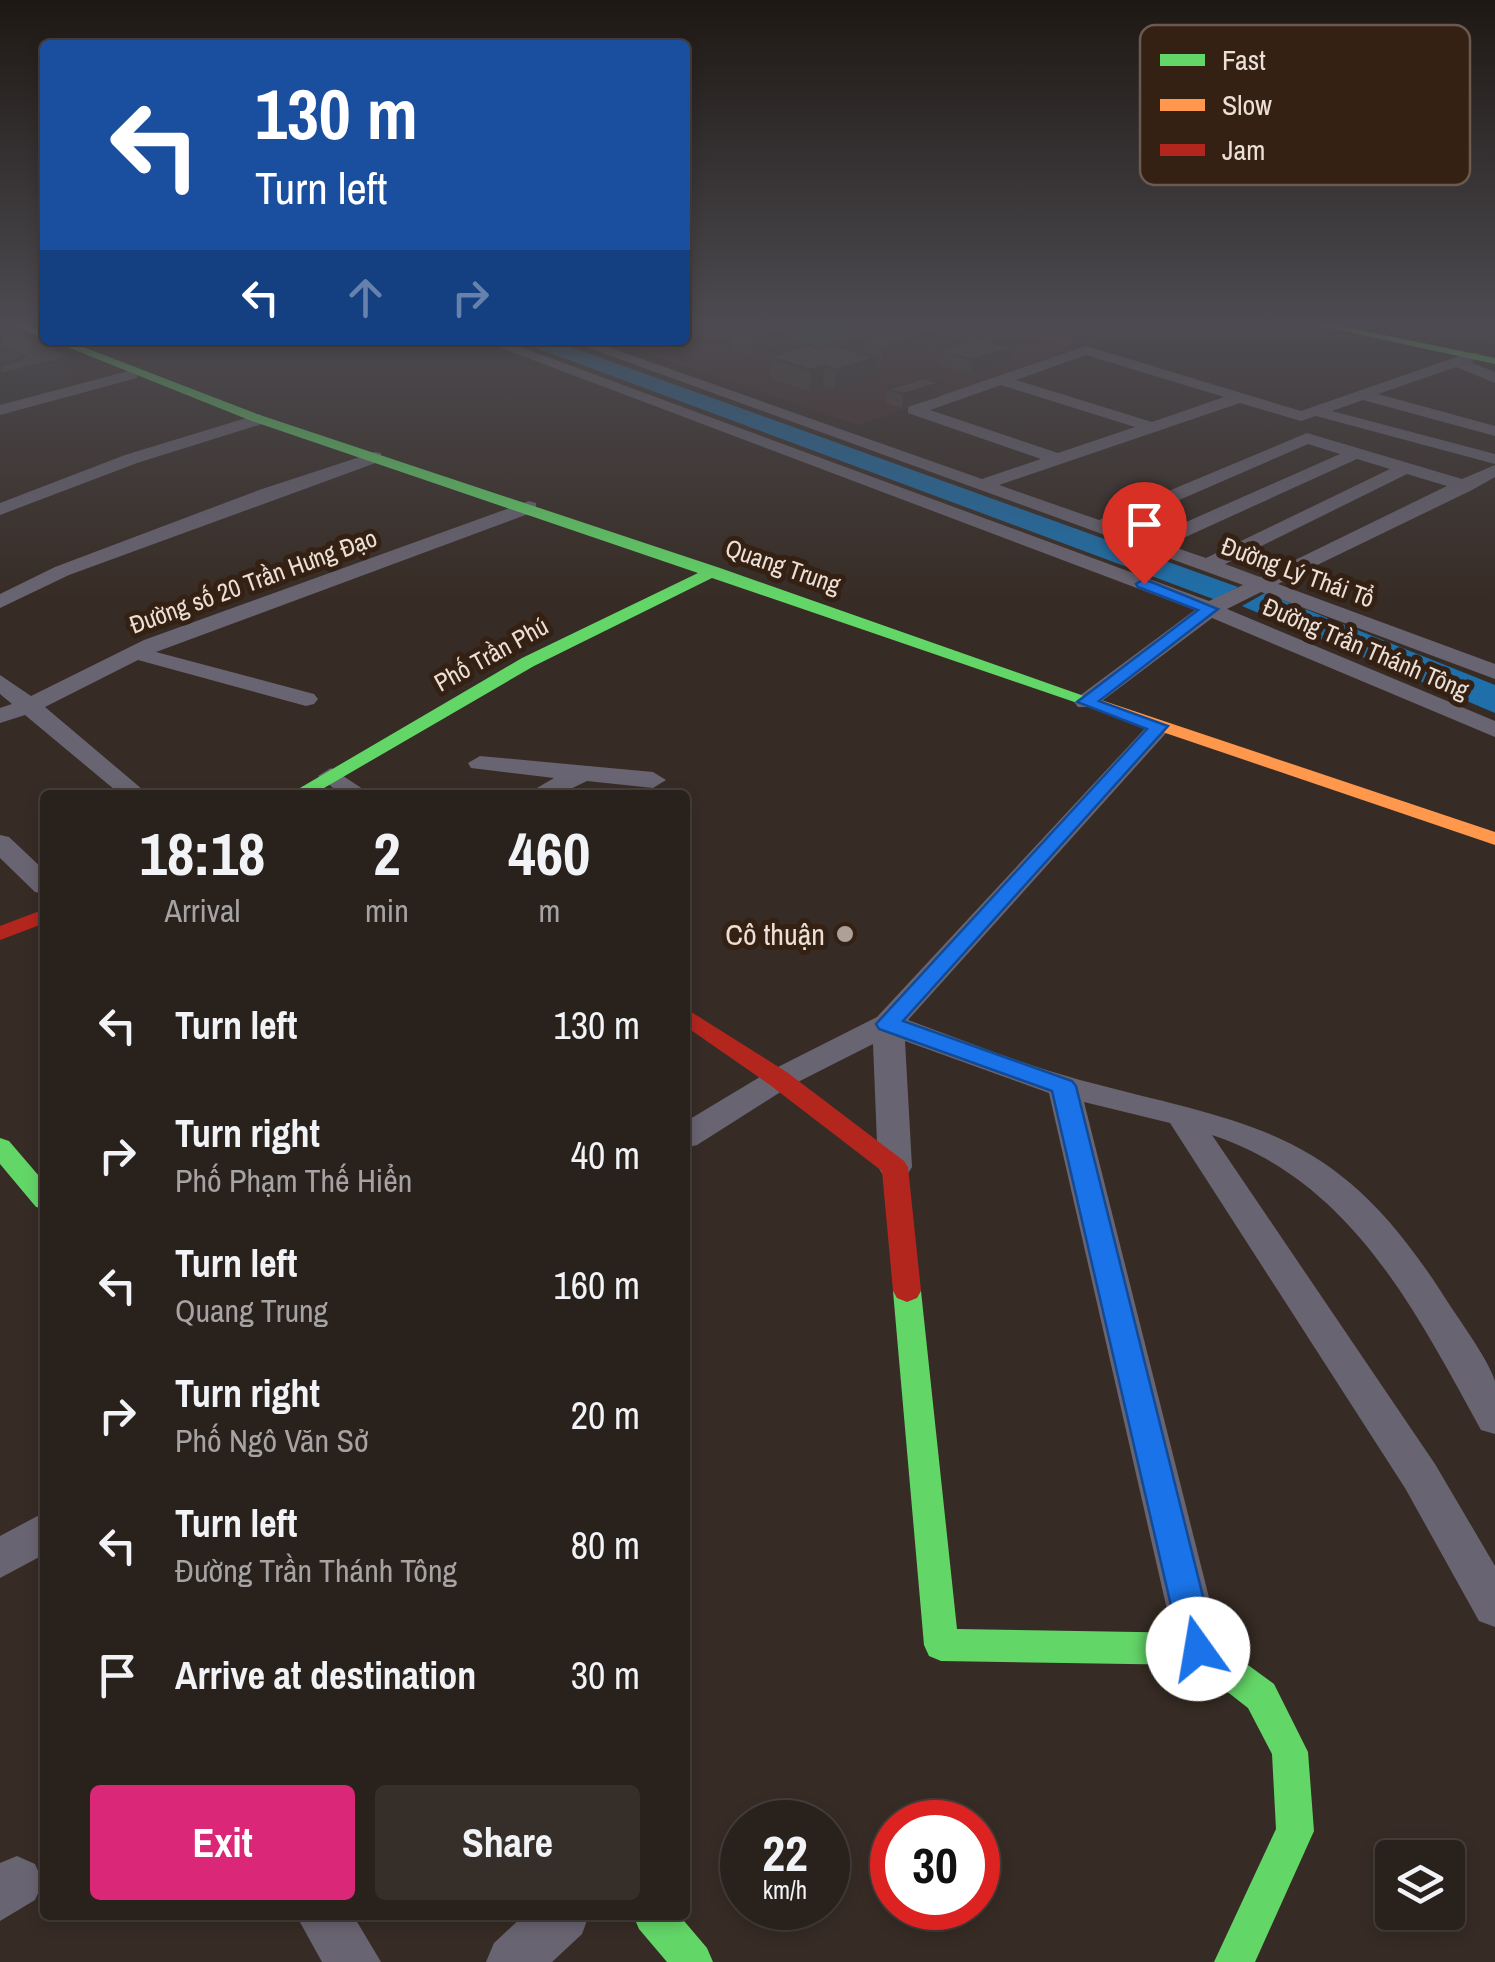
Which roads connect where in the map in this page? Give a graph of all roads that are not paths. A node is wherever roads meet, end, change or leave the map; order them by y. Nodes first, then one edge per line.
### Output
1 (249, 416) edge
2 (693, 416) edge
3 (788, 416) edge
4 (931, 416) edge
5 (1115, 416) edge
6 (1187, 416) edge
7 (1332, 416) edge
8 (1438, 416) edge
9 (259, 419) junction
10 (1152, 427) junction
11 (1495, 431) edge
12 (1356, 453) junction
13 (375, 457) junction
14 (1058, 458) junction
15 (1495, 458) edge
16 (1405, 468) junction
17 (1495, 470) edge
18 (981, 484) junction
19 (1466, 486) junction
20 (529, 507) junction
21 (0, 509) edge
22 (1100, 527) junction
23 (1151, 545) junction
24 (1208, 565) junction
25 (716, 571) junction
26 (1256, 588) junction
27 (0, 602) edge
28 (1214, 607) junction
29 (136, 652) junction
30 (1495, 672) edge
31 (0, 682) edge
32 (306, 699) dead end
33 (1086, 702) junction
34 (29, 706) junction
35 (0, 716) edge
36 (1159, 726) junction
37 (1495, 730) edge
38 (480, 764) dead end
39 (580, 775) junction
40 (331, 776) junction
41 (654, 780) dead end
42 (130, 790) edge
43 (307, 790) edge
44 (352, 790) edge
45 (548, 790) edge
46 (1495, 839) edge
47 (0, 842) edge
48 (40, 881) edge
49 (40, 917) edge
50 (0, 934) edge
51 (690, 1018) edge
52 (888, 1024) junction
53 (779, 1078) junction
54 (1064, 1086) junction
55 (1183, 1117) junction
56 (690, 1133) edge
57 (0, 1147) edge
58 (896, 1167) junction
59 (40, 1194) edge
60 (1495, 1418) edge
61 (40, 1535) edge
62 (0, 1559) edge
63 (1495, 1608) edge
64 (1198, 1649) junction
65 (325, 1920) edge
66 (558, 1920) edge
67 (658, 1920) edge
68 (354, 1962) edge
69 (513, 1962) edge
70 (694, 1962) edge
71 (1234, 1962) edge

1 - 9 main road, Quang Trung
2 - 28 street, Đường Trần Thánh Tông
3 - 18 street, Đường Lý Thái Tổ
4 - 14 street
5 - 10 street
6 - 10 street
7 - 15 street
8 - 11 street
9 - 13 main road, Quang Trung
9 - 21 street
10 - 14 street
12 - 16 street
12 - 22 street
12 - 23 street
13 - 20 main road, Quang Trung
13 - 27 street
14 - 18 street
16 - 19 street
16 - 24 street
17 - 19 street
18 - 22 street, Đường Lý Thái Tổ
19 - 26 street
20 - 25 main road, Quang Trung
20 - 29 street, Đường số 20 Trần Hưng Đạo
22 - 23 street, Đường Lý Thái Tổ
23 - 24 street, Đường Lý Thái Tổ
24 - 26 street, Đường Lý Thái Tổ
25 - 33 main road, Quang Trung
25 - 40 main road, Phố Trần Phú
26 - 28 street
26 - 30 street, Đường Lý Thái Tổ
28 - 33 street
28 - 37 street, Đường Trần Thánh Tông
29 - 32 street
29 - 34 street, Đường số 20 Trần Hưng Đạo
31 - 34 street
33 - 36 main road, Quang Trung
34 - 35 street, Đường số 20 Trần Hưng Đạo
34 - 42 street
36 - 46 main road, Quang Trung
36 - 52 street
38 - 39 street
39 - 41 street
39 - 45 street
40 - 43 main road, Phố Trần Phú
40 - 44 street
47 - 48 street
49 - 50 main road
51 - 53 main road
52 - 53 street
52 - 54 street
52 - 58 street
53 - 56 street
53 - 58 main road
54 - 55 street
54 - 64 street
55 - 60 street
55 - 63 street
57 - 59 main road
58 - 64 main road
61 - 62 street
64 - 71 main road
65 - 68 street
66 - 69 street
67 - 70 main road

